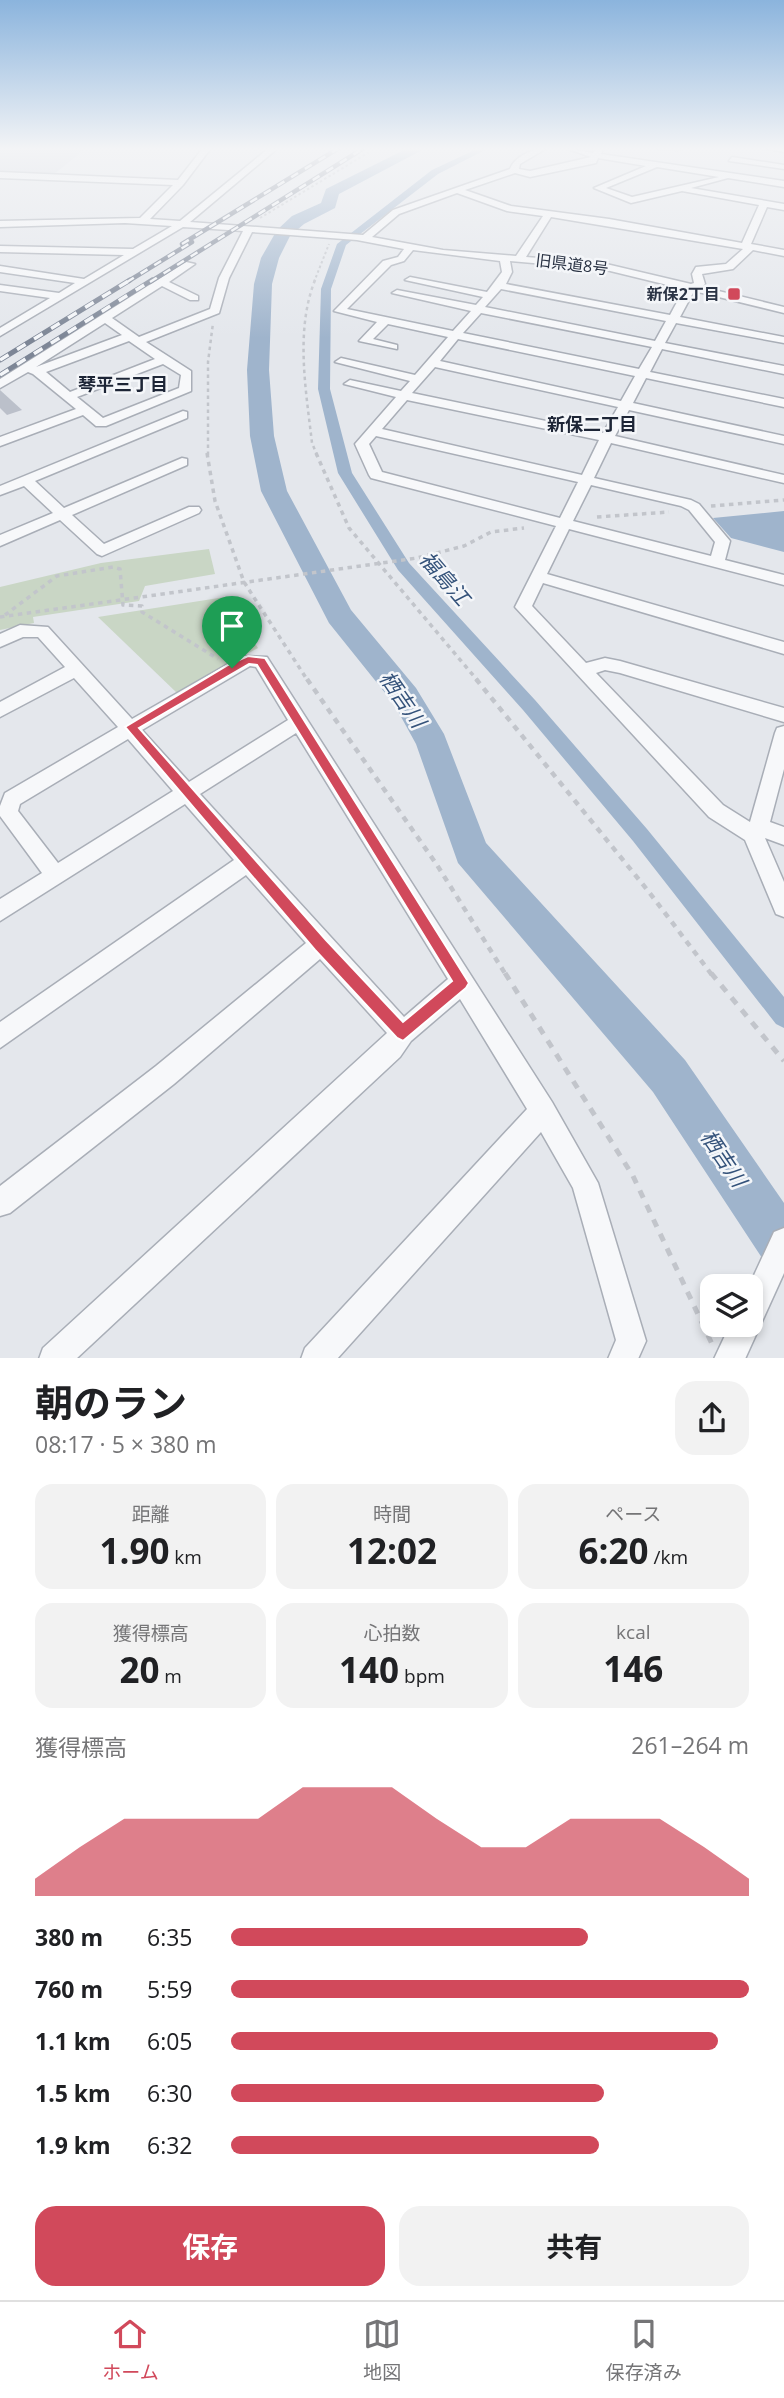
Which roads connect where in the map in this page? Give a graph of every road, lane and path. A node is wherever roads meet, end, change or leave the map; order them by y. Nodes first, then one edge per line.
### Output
1 (152, 211) edge
2 (197, 211) edge
3 (275, 211) edge
4 (398, 211) edge
5 (529, 211) edge
6 (761, 211) edge
7 (549, 214) junction
8 (143, 221) junction
9 (0, 224) edge
10 (182, 224) junction
11 (250, 228) junction
12 (333, 235) junction
13 (361, 237) junction
14 (748, 246) junction
15 (411, 247) junction
16 (0, 249) edge
17 (136, 252) junction
18 (784, 253) edge
19 (505, 258) junction
20 (520, 258) junction
21 (190, 264) dead end
22 (0, 269) edge
23 (410, 280) dead end
24 (86, 282) junction
25 (162, 282) junction
26 (497, 285) junction
27 (693, 287) junction
28 (0, 288) edge
29 (0, 293) edge
30 (397, 293) dead end
31 (488, 295) junction
32 (194, 298) dead end
33 (58, 299) junction
34 (478, 309) junction
35 (784, 310) edge
36 (215, 311) junction
37 (109, 315) junction
38 (673, 319) junction
39 (386, 321) junction
40 (0, 333) edge
41 (457, 336) junction
42 (134, 339) junction
43 (784, 340) edge
44 (658, 344) junction
45 (393, 347) dead end
46 (164, 360) junction
47 (341, 362) dead end
48 (432, 363) junction
49 (32, 369) junction
50 (784, 370) edge
51 (643, 373) junction
52 (418, 379) junction
53 (0, 384) edge
54 (350, 384) dead end
55 (405, 395) junction
56 (68, 397) junction
57 (784, 403) edge
58 (626, 405) junction
59 (84, 410) junction
60 (183, 415) dead end
61 (373, 431) junction
62 (607, 438) junction
63 (784, 440) edge
64 (0, 442) edge
65 (182, 462) dead end
66 (26, 480) junction
67 (585, 480) junction
68 (784, 480) edge
69 (0, 491) edge
70 (784, 499) edge
71 (705, 506) dead end
72 (194, 510) dead end
73 (671, 512) dead end
74 (61, 514) junction
75 (593, 517) dead end
76 (565, 523) junction
77 (529, 527) dead end
78 (0, 541) edge
79 (716, 562) junction
80 (378, 564) junction
81 (539, 577) junction
82 (784, 580) edge
83 (244, 582) junction
84 (123, 600) junction
85 (2, 616) edge
86 (0, 641) edge
87 (784, 648) edge
88 (232, 668) junction
89 (76, 669) junction
90 (583, 670) junction
91 (0, 710) edge
92 (784, 715) edge
93 (299, 722) junction
94 (131, 727) junction
95 (784, 733) edge
96 (188, 793) junction
97 (756, 830) junction
98 (784, 836) edge
99 (248, 862) junction
100 (56, 876) junction
101 (784, 907) edge
102 (0, 911) edge
103 (320, 945) junction
104 (461, 983) junction
105 (403, 1033) junction
106 (0, 1036) edge
107 (784, 1061) edge
108 (543, 1111) junction
109 (0, 1203) edge
110 (784, 1242) edge
111 (763, 1287) edge
112 (735, 1337) edge
113 (721, 1353) edge
114 (55, 1358) edge
115 (317, 1358) edge
116 (624, 1358) edge

1 - 8 street
2 - 10 street
3 - 11 path
4 - 13 street
5 - 7 street
6 - 14 street
7 - 14 street
7 - 20 street
8 - 9 street
8 - 10 street
10 - 11 street
10 - 17 street
11 - 12 street, 旧県道8号
11 - 36 street
12 - 13 street, 旧県道8号
12 - 80 path
13 - 15 street, 旧県道8号
14 - 18 street
14 - 27 street
15 - 19 street, 旧県道8号
15 - 39 street
16 - 17 street
17 - 24 street
19 - 20 street, 旧県道8号
19 - 26 street
20 - 27 street, 旧県道8号
21 - 25 street
22 - 24 street
23 - 31 street
24 - 33 street
25 - 32 street
25 - 37 street
26 - 31 street
26 - 38 street
27 - 35 street, 旧県道8号
27 - 38 street
28 - 33 street
29 - 33 street
30 - 34 street
31 - 34 street
33 - 40 street
34 - 41 street
34 - 44 street
36 - 42 street
36 - 83 path
37 - 42 street
37 - 49 street
38 - 43 street
38 - 44 street
39 - 41 street
39 - 45 street
41 - 48 street
41 - 51 street
42 - 46 street
42 - 49 street
44 - 50 street
44 - 51 street
46 - 56 street
46 - 59 street
47 - 52 street
48 - 52 street
48 - 58 street
49 - 53 street
49 - 56 street
51 - 57 street
51 - 58 street
52 - 55 street
54 - 55 street
55 - 61 street
55 - 62 street
56 - 59 street
58 - 62 street
58 - 63 street
59 - 64 street
60 - 66 street
61 - 67 street
61 - 76 street
62 - 67 street
62 - 68 street
65 - 74 street
66 - 69 street
66 - 74 street
67 - 76 street
67 - 79 street
70 - 71 path
72 - 74 street
73 - 75 path
74 - 78 street
76 - 79 street
76 - 81 street
77 - 80 path
79 - 82 street
80 - 83 path
80 - 107 path
81 - 87 street
81 - 90 street
83 - 84 path
83 - 113 path
84 - 85 path
84 - 85 path
84 - 88 path
86 - 89 street
88 - 93 street
88 - 94 street
89 - 91 street
89 - 94 street
90 - 92 street
90 - 97 street
93 - 96 street
93 - 104 street
94 - 96 street
94 - 100 street
95 - 97 street
96 - 99 street
96 - 100 street
97 - 98 street
97 - 101 street
99 - 103 street
99 - 106 street
100 - 102 street
103 - 105 street
103 - 109 street
104 - 105 street
104 - 108 street
105 - 114 street
108 - 115 street
108 - 116 street
110 - 111 street
112 - 113 street

